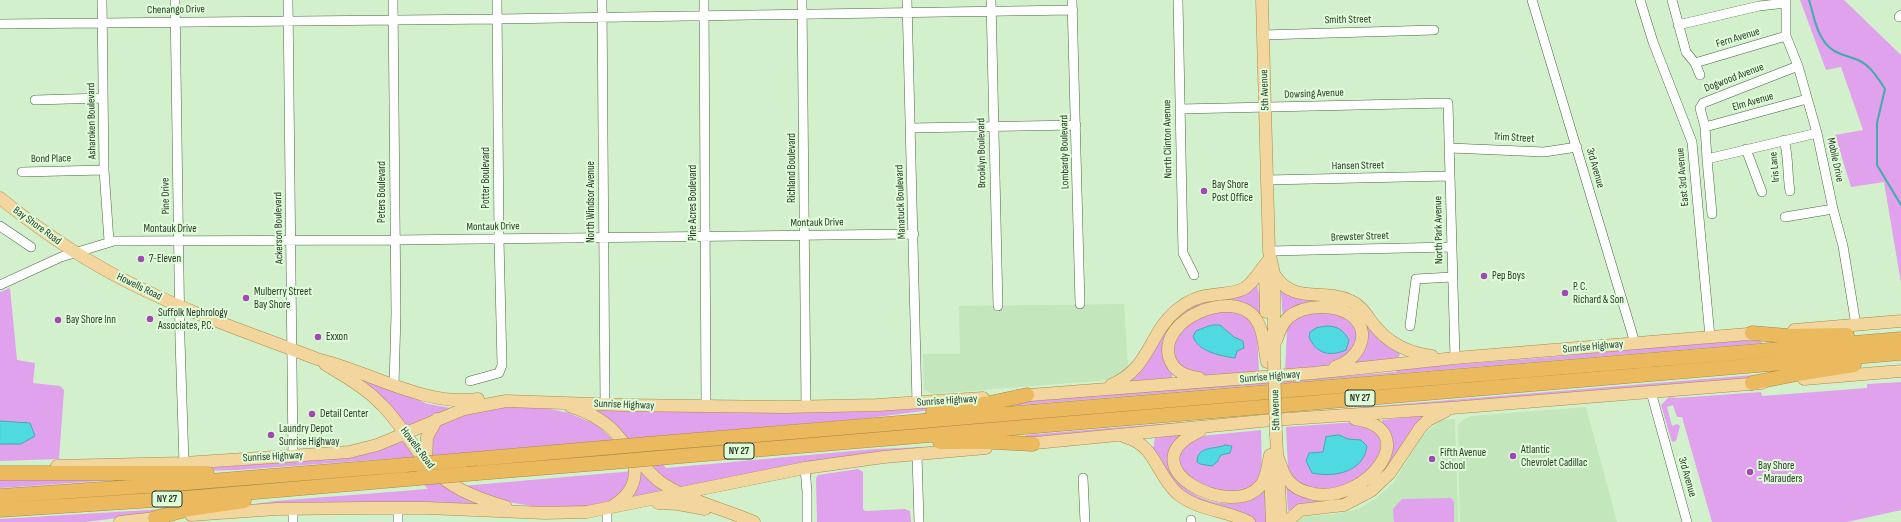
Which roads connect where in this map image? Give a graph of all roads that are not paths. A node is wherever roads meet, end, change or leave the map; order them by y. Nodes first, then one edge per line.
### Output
1 (102, 0) edge
2 (175, 0) edge
3 (288, 0) edge
4 (393, 0) edge
5 (497, 0) edge
6 (602, 0) edge
7 (704, 0) edge
8 (802, 0) edge
9 (908, 0) edge
10 (991, 0) edge
11 (1072, 0) edge
12 (1178, 0) edge
13 (1262, 0) edge
14 (1532, 0) edge
15 (1640, 0) edge
16 (1672, 0) edge
17 (1786, 2) edge
18 (1072, 10) junction
19 (991, 12) junction
20 (908, 13) junction
21 (802, 14) junction
22 (704, 16) junction
23 (602, 17) junction
24 (393, 19) junction
25 (497, 19) junction
26 (288, 21) junction
27 (176, 22) junction
28 (102, 23) junction
29 (0, 24) edge
30 (1678, 25) junction
31 (1434, 30) dead end
32 (1263, 35) junction
33 (1786, 36) junction
34 (1695, 63) junction
35 (1798, 66) junction
36 (1700, 75) dead end
37 (103, 98) junction
38 (1807, 99) junction
39 (35, 100) dead end
40 (1448, 103) joint
41 (1266, 108) junction
42 (1180, 109) junction
43 (1076, 125) junction
44 (994, 126) junction
45 (1705, 127) junction
46 (911, 128) junction
47 (1817, 132) junction
48 (1784, 140) junction
49 (1577, 147) junction
50 (1450, 148) junction
51 (1746, 149) junction
52 (1706, 159) junction
53 (104, 170) junction
54 (22, 172) dead end
55 (1450, 176) junction
56 (1267, 180) junction
57 (1790, 191) dead end
58 (1762, 192) dead end
59 (0, 198) edge
60 (1833, 209) junction
61 (1712, 214) dead end
62 (1785, 217) dead end
63 (0, 226) edge
64 (914, 234) junction
65 (804, 235) junction
66 (603, 237) junction
67 (705, 237) junction
68 (499, 239) junction
69 (291, 240) junction
70 (394, 240) junction
71 (179, 241) junction
72 (108, 242) junction
73 (31, 247) dead end
74 (1451, 247) junction
75 (75, 252) junction
76 (1268, 257) junction
77 (1274, 274) junction
78 (1194, 275) dead end
79 (1452, 276) junction
80 (0, 285) edge
81 (1080, 304) dead end
82 (180, 306) junction
83 (998, 306) dead end
84 (1901, 321) edge
85 (1856, 325) junction
86 (1410, 326) dead end
87 (1752, 334) junction
88 (1901, 335) edge
89 (1710, 337) junction
90 (1901, 338) edge
91 (1634, 343) junction
92 (1274, 346) junction
93 (292, 349) junction
94 (1901, 353) edge
95 (1455, 358) junction
96 (318, 359) junction
97 (1901, 360) edge
98 (1271, 361) junction
99 (1901, 370) edge
100 (1314, 373) junction
101 (470, 381) dead end
102 (1218, 381) junction
103 (1752, 383) junction
104 (394, 385) junction
105 (1104, 388) junction
106 (1651, 392) junction
107 (1028, 395) junction
108 (506, 401) junction
109 (553, 402) junction
110 (917, 403) junction
111 (605, 405) junction
112 (706, 407) junction
113 (806, 407) junction
114 (1451, 408) junction
115 (1336, 416) junction
116 (437, 420) junction
117 (1208, 427) junction
118 (844, 428) junction
119 (406, 433) junction
120 (1122, 436) junction
121 (819, 444) junction
122 (1033, 444) junction
123 (630, 451) junction
124 (917, 454) junction
125 (1273, 455) junction
126 (293, 456) junction
127 (426, 462) junction
128 (184, 463) junction
129 (0, 467) edge
130 (805, 468) junction
131 (0, 473) edge
132 (286, 475) junction
133 (1083, 478) dead end
134 (333, 485) junction
135 (680, 493) junction
136 (0, 496) edge
137 (628, 505) junction
138 (398, 508) junction
139 (293, 509) junction
140 (607, 509) junction
141 (0, 510) edge
142 (530, 513) junction
143 (155, 518) junction
144 (120, 522) edge
145 (293, 522) edge
146 (398, 522) edge
147 (607, 522) edge
148 (746, 522) edge
149 (754, 522) edge
150 (806, 522) edge
151 (919, 522) edge
152 (1085, 522) edge
153 (1249, 522) edge
154 (1272, 522) edge
155 (1281, 522) edge
156 (1287, 522) edge
157 (1687, 522) edge

1 - 28 street, Asharoken Boulevard
2 - 27 street, Pine Drive
3 - 26 street, Ackerson Boulevard
4 - 24 street, Peters Boulevard
5 - 25 street, Potter Boulevard
6 - 23 street, North Windsor Avenue
7 - 22 street, Pine Acres Boulevard
8 - 21 street, Richland Boulevard
9 - 20 street, Manatuck Boulevard
10 - 19 street, Brooklyn Boulevard
11 - 18 street, Lombardy Boulevard
12 - 42 street, North Clinton Avenue
13 - 32 main road, 5th Avenue
14 - 49 street, 3rd Avenue
15 - 89 street, East 3rd Avenue
16 - 30 street
17 - 30 street
17 - 33 street, Mobile Drive
18 - 19 street, Chenango Drive
18 - 43 street, Lombardy Boulevard
19 - 20 street, Chenango Drive
19 - 44 street, Brooklyn Boulevard
20 - 21 street, Chenango Drive
20 - 46 street, Manatuck Boulevard
21 - 22 street, Chenango Drive
21 - 65 street, Richland Boulevard
22 - 23 street, Chenango Drive
22 - 67 street, Pine Acres Boulevard
23 - 25 street, Chenango Drive
23 - 66 street, North Windsor Avenue
24 - 25 street, Chenango Drive
24 - 26 street, Chenango Drive
24 - 70 street, Peters Boulevard
25 - 68 street, Potter Boulevard
26 - 27 street, Chenango Drive
26 - 69 street, Ackerson Boulevard
27 - 28 street, Chenango Drive
27 - 71 street, Pine Drive
28 - 29 street, Chenango Drive
28 - 37 street, Asharoken Boulevard
30 - 34 street
31 - 32 street, Smith Street
32 - 41 main road, 5th Avenue
33 - 34 street, Fern Avenue
33 - 35 street, Mobile Drive
34 - 36 street
35 - 38 street, Mobile Drive
35 - 45 street, Dogwood Avenue
37 - 39 street
37 - 53 street, Asharoken Boulevard
38 - 45 street, Elm Avenue
38 - 47 street, Mobile Drive
40 - 41 street, Dowsing Avenue
40 - 50 street, North Park Avenue
41 - 42 street, Dowsing Avenue
41 - 56 main road, 5th Avenue
42 - 78 street, North Clinton Avenue
43 - 44 street
43 - 81 street, Lombardy Boulevard
44 - 46 street
44 - 83 street, Brooklyn Boulevard
45 - 52 street, Dogwood Avenue
46 - 64 street, Manatuck Boulevard
47 - 48 street
47 - 60 street, Mobile Drive
48 - 51 street
48 - 57 street, Iris Lane
49 - 50 street, Trim Street
49 - 91 street, 3rd Avenue
50 - 55 street, North Park Avenue
51 - 52 street
51 - 58 street
52 - 61 street, Dogwood Avenue
53 - 54 street, Bond Place
53 - 72 street, Asharoken Boulevard
55 - 56 street, Hansen Street
55 - 74 street, North Park Avenue
56 - 76 main road, 5th Avenue
59 - 75 main road, Bay Shore Road
60 - 62 street
60 - 85 street, Mobile Drive
63 - 73 street
64 - 65 street, Montauk Drive
64 - 110 street, Manatuck Boulevard
65 - 67 street, Montauk Drive
65 - 113 street, Richland Boulevard
66 - 67 street, Montauk Drive
66 - 68 street, Montauk Drive
66 - 111 street, North Windsor Avenue
67 - 112 street, Pine Acres Boulevard
68 - 70 street, Montauk Drive
68 - 101 street, Potter Boulevard
69 - 70 street, Montauk Drive
69 - 71 street, Montauk Drive
69 - 93 street, Ackerson Boulevard
70 - 104 street, Peters Boulevard
71 - 72 street, Montauk Drive
71 - 82 street, Pine Drive
72 - 75 street, Montauk Drive
74 - 76 street, Brewster Street
74 - 79 street, North Park Avenue
75 - 80 street, Montauk Drive
75 - 82 main road, Howells Road
76 - 77 main road, 5th Avenue
76 - 98 main road, 5th Avenue
76 - 105 main road
77 - 92 main road, 5th Avenue
77 - 95 main road
79 - 86 street
79 - 95 street, North Park Avenue
82 - 93 main road, Howells Road
82 - 128 street, Pine Drive
84 - 85 main road, Sunrise Highway
85 - 87 main road, Sunrise Highway
87 - 88 highway
87 - 89 main road, Sunrise Highway
89 - 91 main road, Sunrise Highway
90 - 118 highway, Sunrise Highway / NY 27
91 - 95 main road, Sunrise Highway
92 - 98 main road, 5th Avenue
92 - 100 main road
93 - 96 main road, Howells Road
93 - 126 street, Ackerson Boulevard
94 - 121 highway, NY 27
95 - 100 main road, Sunrise Highway
96 - 104 main road, Howells Road
96 - 119 main road, Howells Road
97 - 103 highway
98 - 102 main road
98 - 125 main road, 5th Avenue, bridge
99 - 103 main road
100 - 102 main road, Sunrise Highway
102 - 105 main road, Sunrise Highway
103 - 106 main road
104 - 108 main road, Howells Road
105 - 107 main road, Sunrise Highway
106 - 114 main road
106 - 157 street, 3rd Avenue
107 - 110 main road, Sunrise Highway
107 - 118 highway
108 - 109 main road, Sunrise Highway
108 - 116 main road, Sunrise Highway
109 - 111 main road, Sunrise Highway
109 - 123 main road
110 - 113 main road, Sunrise Highway
111 - 112 main road, Sunrise Highway
112 - 113 main road, Sunrise Highway
114 - 115 main road
114 - 156 main road
115 - 117 main road
115 - 125 main road
116 - 119 main road, Sunrise Highway
116 - 127 main road
117 - 120 main road
117 - 125 main road
118 - 132 highway, Sunrise Highway / NY 27, bridge
119 - 126 main road, Sunrise Highway
119 - 127 main road, Howells Road
120 - 122 main road
120 - 153 main road
121 - 122 highway
121 - 134 highway, NY 27, bridge
122 - 124 main road
123 - 135 main road
123 - 140 main road
124 - 130 main road
124 - 151 street
125 - 154 main road, 5th Avenue
125 - 155 main road, 5th Avenue
126 - 128 main road, Sunrise Highway
127 - 142 main road, Howells Road
128 - 129 main road, Sunrise Highway
130 - 135 main road
130 - 150 street
131 - 132 highway
132 - 136 highway, Sunrise Highway / NY 27
133 - 152 street
134 - 141 highway, NY 27
134 - 143 highway
135 - 137 main road
135 - 149 main road
137 - 140 main road
137 - 148 main road
138 - 139 main road
138 - 142 main road
138 - 146 street
139 - 143 main road
139 - 145 street
140 - 142 main road
140 - 147 street
143 - 144 main road

